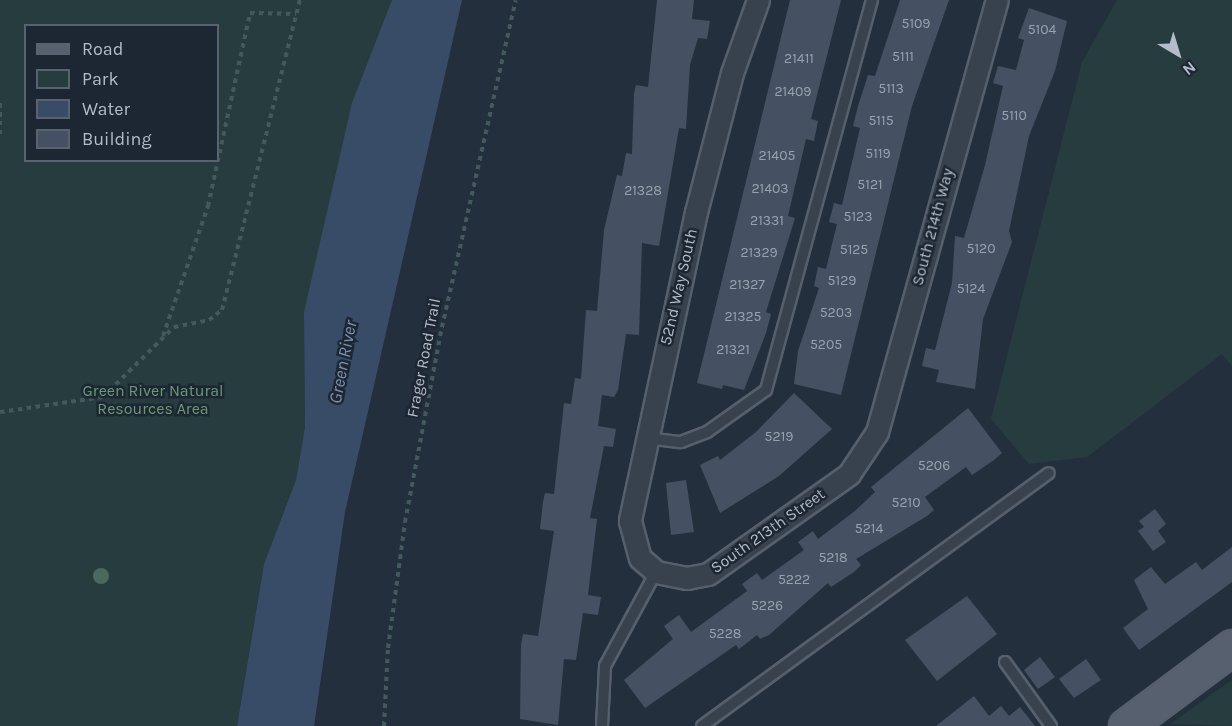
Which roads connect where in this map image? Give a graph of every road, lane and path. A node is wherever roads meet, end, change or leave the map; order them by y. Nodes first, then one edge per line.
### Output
1 (300, 0) edge
2 (516, 0) edge
3 (758, 0) edge
4 (872, 0) edge
5 (997, 0) edge
6 (297, 14) junction
7 (0, 103) edge
8 (0, 139) edge
9 (219, 155) edge
10 (218, 162) edge
11 (163, 337) junction
12 (0, 412) edge
13 (646, 438) junction
14 (866, 453) joint
15 (1049, 473) dead end
16 (656, 572) junction
17 (1232, 647) edge
18 (1005, 662) dead end
19 (384, 726) edge
20 (602, 726) edge
21 (702, 726) edge
22 (1051, 726) edge
23 (1126, 726) edge

1 - 6 path
2 - 19 path, Frager Road Trail
3 - 13 street, 52nd Way South
4 - 13 lane
5 - 14 street, South 214th Way
6 - 9 path
6 - 11 path
7 - 8 path
10 - 11 path
11 - 12 path
13 - 16 street, 52nd Way South
14 - 16 street, South 213th Street
15 - 21 lane
16 - 20 lane
17 - 23 main road
18 - 22 lane

